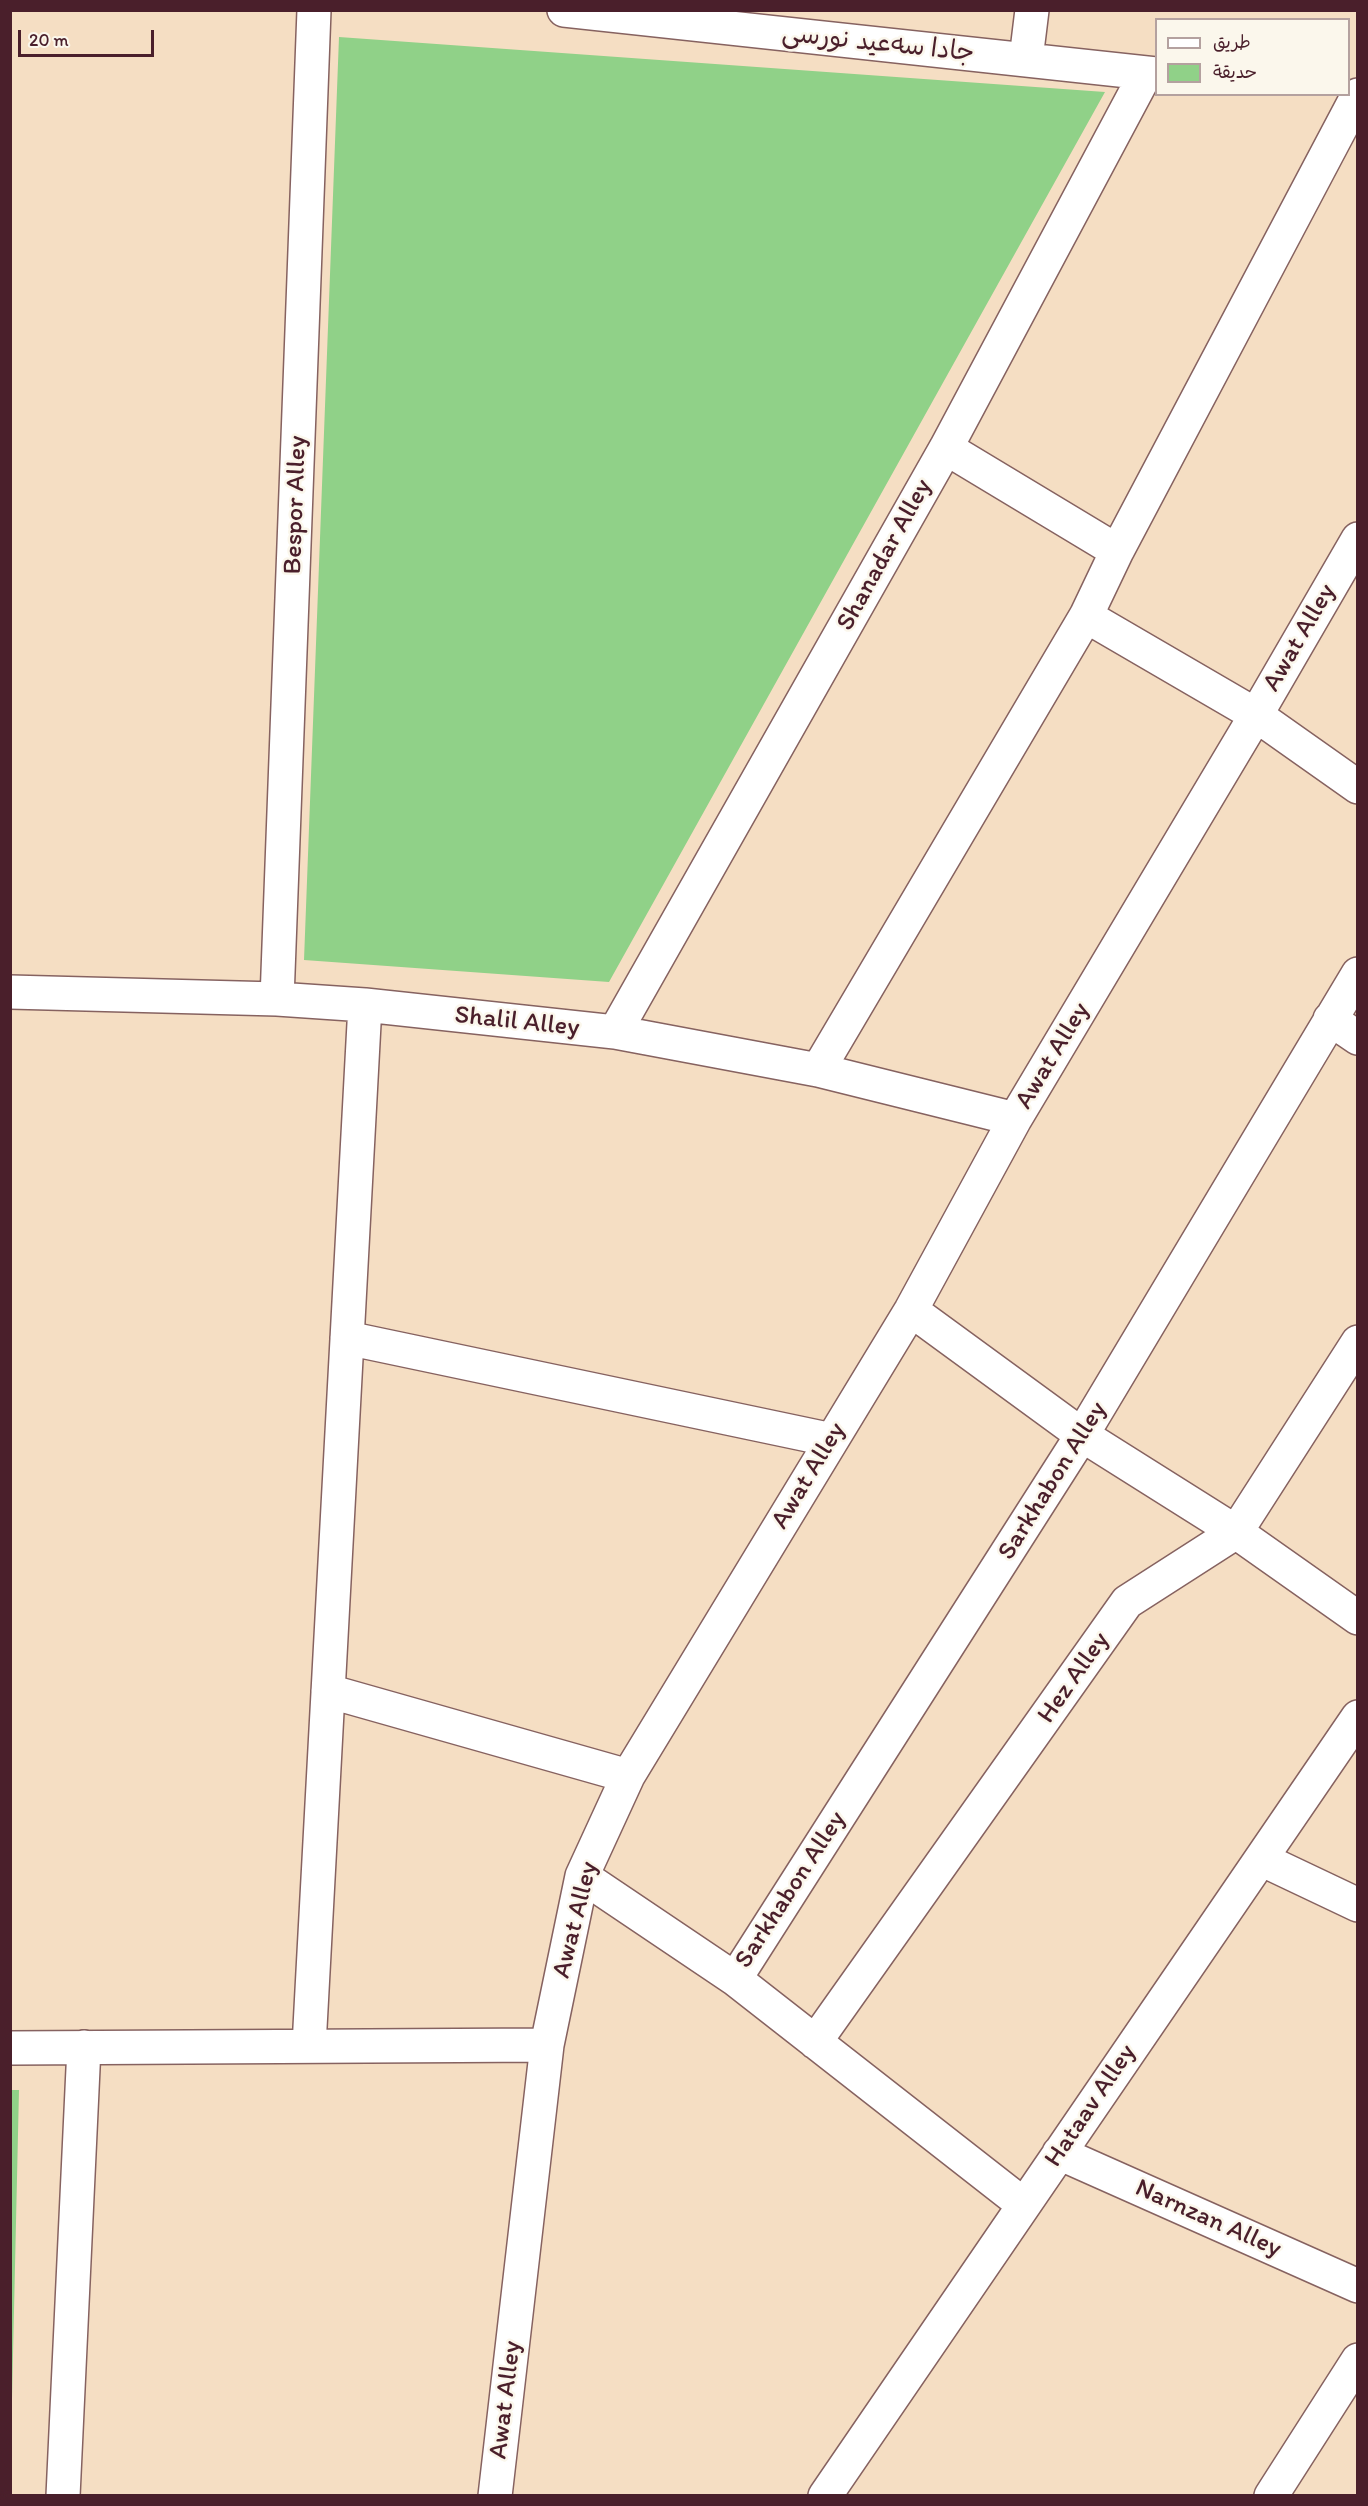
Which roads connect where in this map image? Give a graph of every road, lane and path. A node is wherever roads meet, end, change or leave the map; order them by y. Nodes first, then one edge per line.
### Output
1 (314, 10) edge
2 (564, 10) edge
3 (1032, 10) edge
4 (1026, 59) junction
5 (1151, 73) edge
6 (1358, 94) edge
7 (946, 448) junction
8 (1358, 539) edge
9 (1117, 551) junction
10 (1086, 616) junction
11 (1256, 715) junction
12 (1358, 788) edge
13 (1358, 974) edge
14 (10, 992) edge
15 (277, 999) junction
16 (365, 1005) junction
17 (1330, 1020) junction
18 (615, 1032) junction
19 (1358, 1038) edge
20 (818, 1070) junction
21 (1015, 1119) junction
22 (911, 1310) junction
23 (347, 1338) junction
24 (1358, 1342) edge
25 (1083, 1435) junction
26 (832, 1440) junction
27 (1236, 1532) junction
28 (1358, 1618) edge
29 (328, 1691) junction
30 (1358, 1717) edge
31 (628, 1776) junction
32 (1261, 1859) junction
33 (582, 1876) junction
34 (1358, 1905) edge
35 (735, 1979) junction
36 (815, 2042) junction
37 (548, 2045) junction
38 (309, 2046) junction
39 (84, 2047) junction
40 (10, 2048) edge
41 (1059, 2153) junction
42 (1024, 2205) junction
43 (1358, 2286) edge
44 (1358, 2360) edge
45 (63, 2496) edge
46 (495, 2496) edge
47 (825, 2496) edge
48 (1271, 2496) edge

1 - 15 street, Bespor Alley
2 - 4 street, جادا سەعید نورسی
3 - 4 street
4 - 5 street, جادا سەعید نورسی
5 - 7 street, Shanadar Alley
6 - 9 street
7 - 9 street
7 - 18 street, Shanadar Alley
8 - 11 street, Awat Alley
9 - 10 street
10 - 11 street
10 - 20 street
11 - 12 street
11 - 21 street, Awat Alley
13 - 17 street, Sarkhabon Alley
14 - 15 street, Shalil Alley
15 - 16 street, Shalil Alley
16 - 18 street, Shalil Alley
16 - 23 street
17 - 19 street
17 - 25 street, Sarkhabon Alley
18 - 20 street, Shalil Alley
20 - 21 street, Shalil Alley
21 - 22 street, Awat Alley
22 - 25 street
22 - 26 street, Awat Alley
23 - 26 street
23 - 29 street
24 - 27 street, Hez Alley
25 - 27 street
25 - 35 street, Sarkhabon Alley
26 - 31 street, Awat Alley
27 - 28 street
27 - 36 street, Hez Alley
29 - 31 street
29 - 38 street
30 - 32 street, Hataav Alley
31 - 33 street, Awat Alley
32 - 34 street
32 - 41 street, Hataav Alley
33 - 35 street
33 - 37 street, Awat Alley
35 - 36 street
36 - 42 street
37 - 38 street
37 - 46 street, Awat Alley
38 - 39 street
39 - 40 street
39 - 45 street
41 - 42 street, Hataav Alley
41 - 43 street, Narnzan Alley
42 - 47 street, Hataav Alley
44 - 48 street

